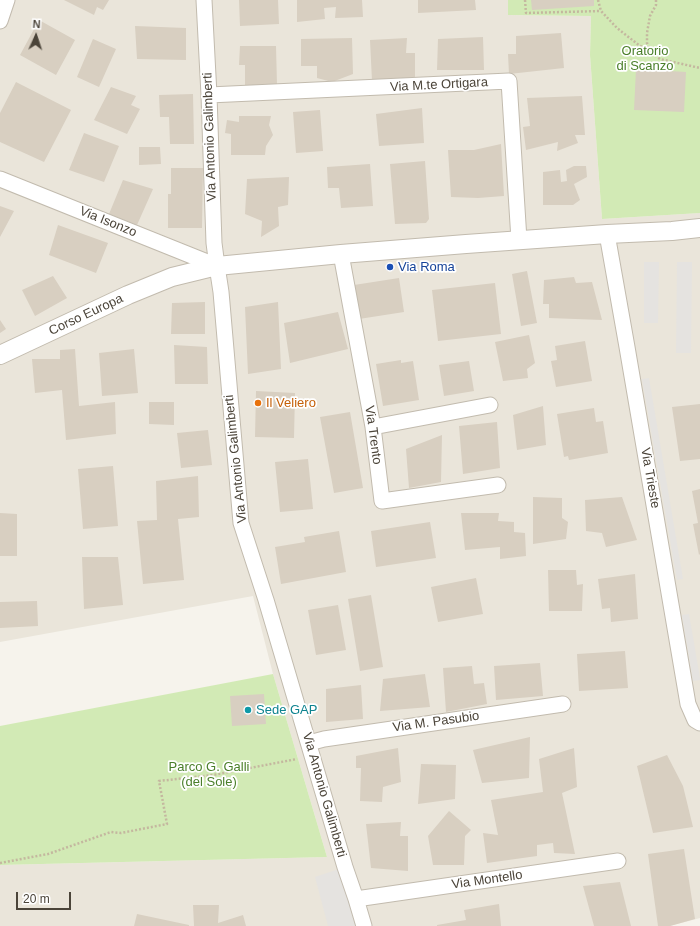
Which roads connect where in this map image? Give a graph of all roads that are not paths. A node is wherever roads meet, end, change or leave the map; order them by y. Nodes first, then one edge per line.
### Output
1 (7, 0) edge
2 (204, 0) edge
3 (0, 21) edge
4 (209, 95) junction
5 (0, 179) edge
6 (700, 228) edge
7 (607, 234) junction
8 (519, 240) junction
9 (341, 254) junction
10 (217, 266) junction
11 (0, 355) edge
12 (490, 404) dead end
13 (373, 427) junction
14 (498, 485) dead end
15 (563, 704) dead end
16 (698, 721) edge
17 (309, 743) junction
18 (618, 861) dead end
19 (356, 899) junction
20 (364, 926) edge

1 - 3 street
2 - 4 street, Via Antonio Galimberti
4 - 8 street, Via M.te Ortigara
4 - 10 street, Via Antonio Galimberti
5 - 10 street, Via Isonzo
6 - 7 street
7 - 8 street
7 - 16 street, Via Trieste
8 - 9 street
9 - 10 street
9 - 13 street, Via Trento
10 - 11 street, Corso Europa
10 - 17 street, Via Antonio Galimberti
12 - 13 street
13 - 14 street, Via Trento
15 - 17 street, Via M. Pasubio
17 - 19 street, Via Antonio Galimberti
18 - 19 street, Via Montello
19 - 20 street, Via Antonio Galimberti

